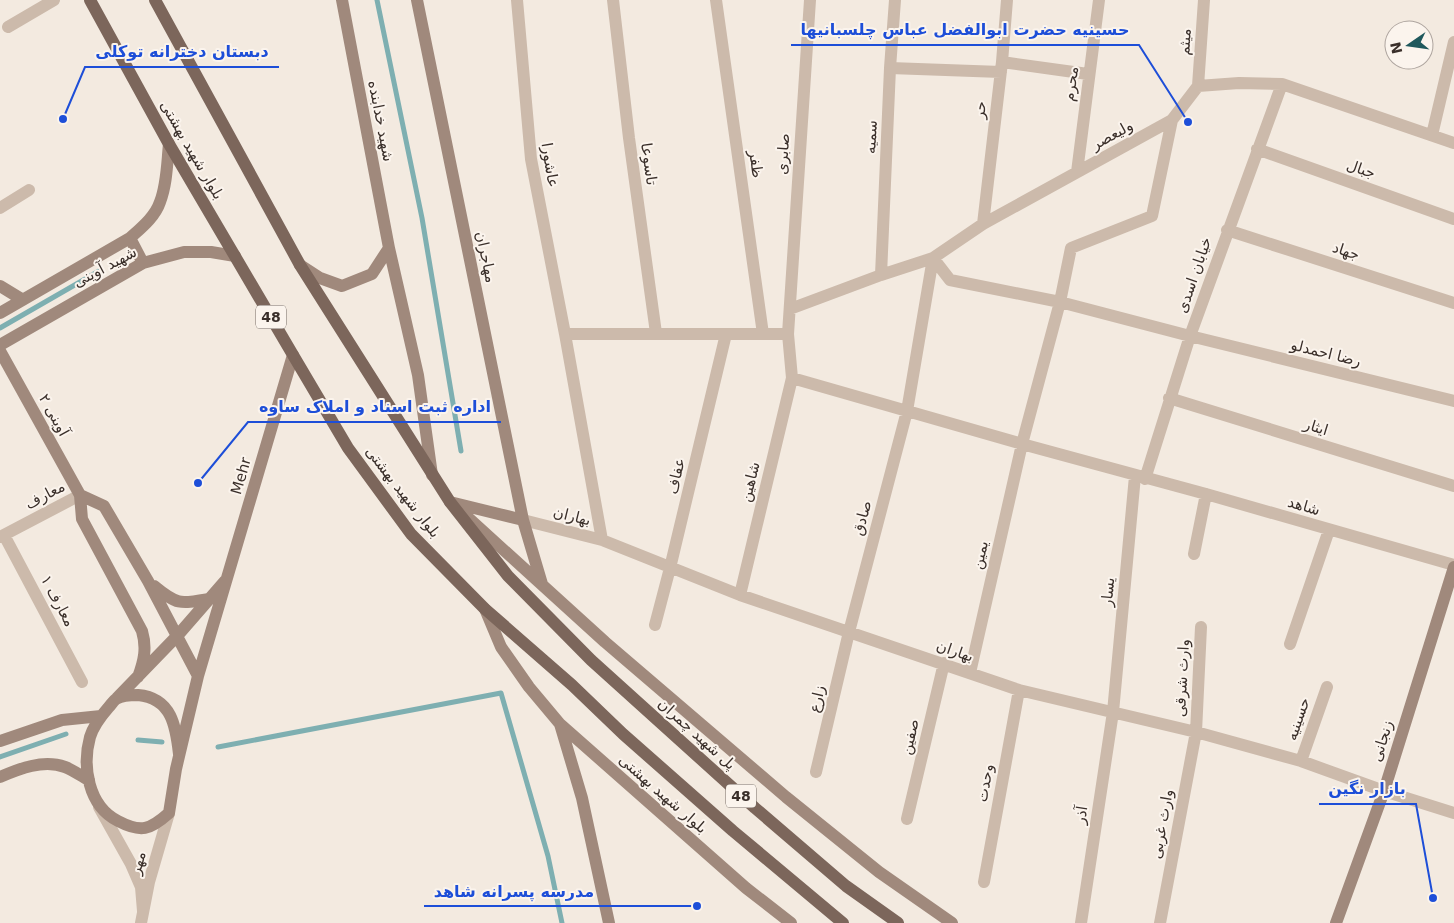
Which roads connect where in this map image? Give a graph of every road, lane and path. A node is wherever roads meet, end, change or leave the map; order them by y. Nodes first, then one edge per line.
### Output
1 (54, 0) edge
2 (90, 0) edge
3 (155, 0) edge
4 (342, 0) edge
5 (416, 0) edge
6 (517, 0) edge
7 (613, 0) edge
8 (716, 0) edge
9 (810, 0) edge
10 (895, 0) edge
11 (1006, 0) edge
12 (1099, 0) edge
13 (1204, 0) edge
14 (8, 27) dead end
15 (1454, 42) edge
16 (1001, 67) junction
17 (890, 68) junction
18 (1088, 74) junction
19 (1282, 84) junction
20 (1198, 86) junction
21 (1172, 120) junction
22 (1432, 135) junction
23 (1454, 143) edge
24 (169, 144) junction
25 (1257, 149) junction
26 (1077, 172) junction
27 (29, 190) dead end
28 (0, 208) edge
29 (1454, 218) edge
30 (983, 224) junction
31 (1227, 230) junction
32 (130, 238) junction
33 (389, 248) junction
34 (235, 256) junction
35 (933, 258) junction
36 (143, 263) junction
37 (300, 265) junction
38 (881, 275) junction
39 (0, 286) edge
40 (23, 300) junction
41 (1060, 302) junction
42 (1454, 302) edge
43 (790, 309) junction
44 (0, 313) edge
45 (656, 333) junction
46 (565, 334) junction
47 (726, 334) junction
48 (763, 334) junction
49 (788, 334) junction
50 (1190, 336) junction
51 (0, 345) edge
52 (0, 350) edge
53 (292, 356) junction
54 (792, 378) junction
55 (1169, 398) junction
56 (1454, 401) edge
57 (907, 411) junction
58 (1022, 444) junction
59 (432, 474) junction
60 (1140, 477) junction
61 (1454, 486) edge
62 (1206, 494) junction
63 (80, 495) junction
64 (450, 502) junction
65 (523, 520) junction
66 (1329, 530) junction
67 (2, 536) edge
68 (602, 540) junction
69 (1194, 554) dead end
70 (1454, 566) edge
71 (670, 568) junction
72 (508, 576) joint
73 (228, 577) junction
74 (148, 581) junction
75 (542, 584) junction
76 (740, 594) junction
77 (208, 599) junction
78 (485, 609) junction
79 (655, 625) dead end
80 (1201, 626) dead end
81 (849, 632) junction
82 (178, 635) junction
83 (1290, 644) dead end
84 (944, 664) junction
85 (970, 673) junction
86 (198, 676) junction
87 (138, 677) junction
88 (82, 682) dead end
89 (1327, 687) dead end
90 (1019, 690) junction
91 (116, 699) junction
92 (1113, 712) junction
93 (101, 716) junction
94 (560, 724) junction
95 (1196, 732) junction
96 (0, 741) edge
97 (179, 754) junction
98 (1301, 761) junction
99 (816, 772) dead end
100 (0, 777) edge
101 (89, 780) junction
102 (1384, 792) junction
103 (96, 801) junction
104 (169, 813) junction
105 (1454, 813) edge
106 (907, 819) dead end
107 (984, 882) dead end
108 (142, 917) edge
109 (609, 923) edge
110 (791, 923) edge
111 (843, 923) edge
112 (898, 923) edge
113 (952, 923) edge
114 (1081, 923) edge
115 (1160, 923) edge
116 (1336, 923) edge

1 - 14 street
2 - 24 main road, بلوار شهید بهشتی / 48
3 - 37 main road, بلوار شهید بهشتی / 48
4 - 33 street, شهید خدابنده
5 - 65 street, مهاجران
6 - 46 street, عاشورا
7 - 45 street, تاسوعا
8 - 48 street, ظفر
9 - 43 street, صابری
10 - 17 street, سمیه
11 - 16 street, حر
12 - 18 street, محرم
13 - 20 street, میثم
15 - 22 street
16 - 17 street
16 - 18 street
16 - 30 street, حر
17 - 38 street, سمیه
18 - 26 street, محرم
19 - 20 street
19 - 22 street
19 - 25 street, خیابان اسدی
20 - 21 street, ولیعصر
21 - 26 street, ولیعصر
21 - 41 street, یمین
22 - 23 street
24 - 32 street, شهید آوینی
24 - 34 main road, بلوار شهید بهشتی / 48
25 - 29 street, جبال
25 - 31 street, خیابان اسدی
26 - 30 street, ولیعصر
27 - 28 street
30 - 35 street, ولیعصر
31 - 42 street, جهاد
31 - 50 street, خیابان اسدی
32 - 36 street
32 - 40 street, شهید آوینی
33 - 37 street
33 - 59 street, شهید خدابنده
34 - 36 street, شهید آوینی
34 - 53 main road, بلوار شهید بهشتی / 48
35 - 38 street, ولیعصر
35 - 41 street, رضا احمدلو
35 - 57 street, صادق
36 - 51 street, شهید آوینی
37 - 59 main road, بلوار شهید بهشتی / 48
38 - 43 street, ولیعصر
39 - 40 street
40 - 44 street, شهید آوینی
41 - 50 street, رضا احمدلو
41 - 58 street, یمین
43 - 49 street, صابری
45 - 46 street
45 - 47 street
46 - 68 street, عاشورا
47 - 48 street
47 - 71 street, عفاف
48 - 49 street
49 - 54 street, شاهین
50 - 55 street, خیابان اسدی
50 - 56 street, رضا احمدلو
52 - 63 street, ۲ آوینی
53 - 73 street, Mehr
53 - 78 main road, بلوار شهید بهشتی / 48
54 - 57 street, شاهد
54 - 76 street, شاهین
55 - 60 street, خیابان اسدی
55 - 61 street, ایثار
57 - 58 street, شاهد
57 - 81 street, صادق
58 - 60 street, شاهد
58 - 85 street, یمین
59 - 64 main road, بلوار شهید بهشتی / 48
60 - 62 street, شاهد
60 - 92 street, یسار
62 - 66 street, شاهد
62 - 69 street
63 - 67 street, معارف
63 - 74 street
63 - 87 street
64 - 65 street
64 - 72 main road, بلوار شهید بهشتی / 48
64 - 75 street, بلوار شهید بهشتی
65 - 68 street, بهاران
65 - 75 street, مهاجران
66 - 70 street, شاهد
66 - 83 street
67 - 88 street, معارف ۱
68 - 71 street, بهاران
70 - 102 street, زنجانی
71 - 76 street, بهاران
71 - 79 street, عفاف
72 - 112 main road, پل شهید چمران / 48
73 - 77 street, Mehr
73 - 86 street, Mehr
74 - 77 street
74 - 82 street
75 - 113 street, بلوار شهید بهشتی
76 - 81 street, بهاران
77 - 82 street, Mehr
78 - 94 street, بلوار شهید بهشتی
78 - 111 main road, 48
80 - 95 street, وارث شرقی
81 - 84 street, بهاران
81 - 99 street, زارع
82 - 86 street
82 - 87 street, Mehr
84 - 85 street, بهاران
84 - 106 street, صفین
85 - 90 street, بهاران
86 - 97 street, Mehr
87 - 91 street, Mehr
89 - 98 street, حسینیه
90 - 92 street, بهاران
90 - 107 street, وحدت
91 - 93 street
91 - 97 street
92 - 95 street, بهاران
92 - 114 street, آذر
93 - 96 street
93 - 101 street
94 - 109 street
94 - 110 street, بلوار شهید بهشتی
95 - 98 street, بهاران
95 - 115 street, وارث غربی
97 - 104 street
98 - 102 street, بهاران
100 - 101 street
101 - 103 street
102 - 105 street, بهاران
102 - 116 street, زنجانی
103 - 104 street
103 - 108 street
104 - 108 street, مهر

